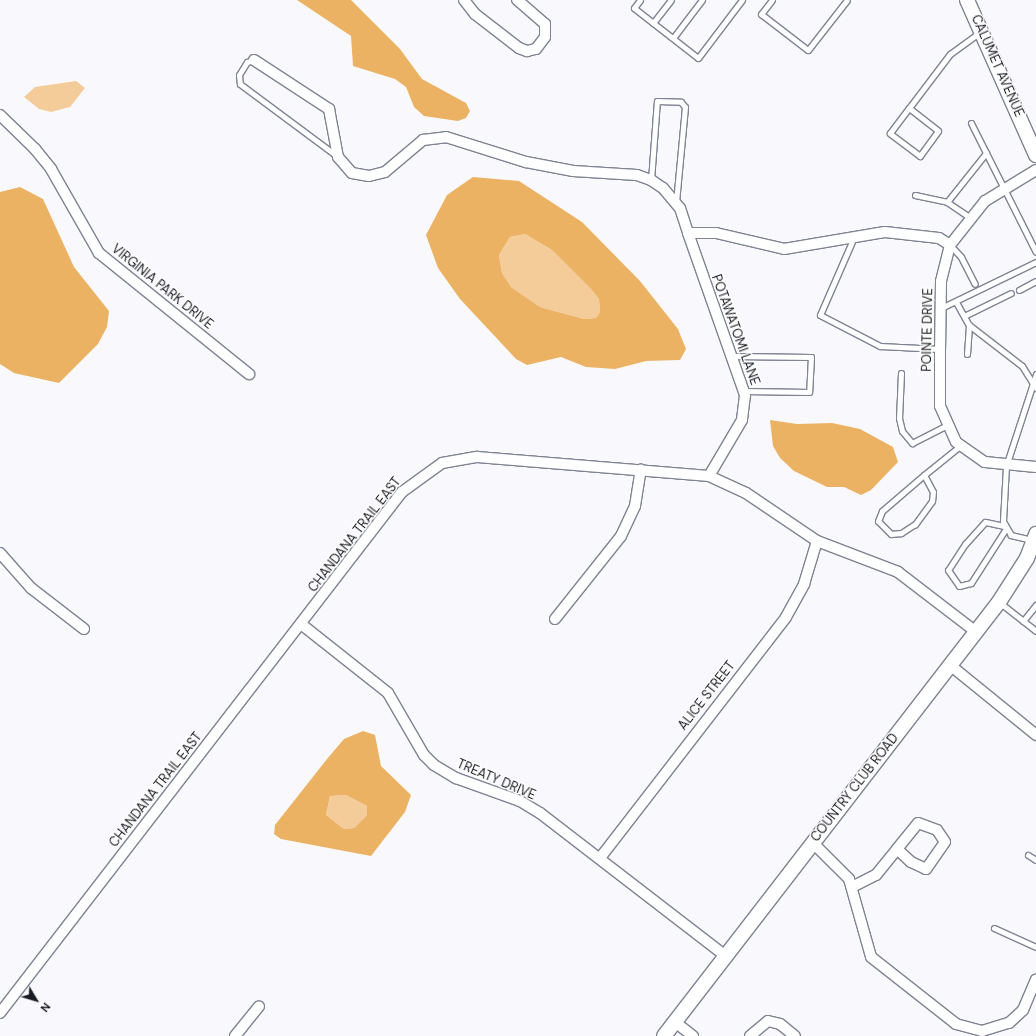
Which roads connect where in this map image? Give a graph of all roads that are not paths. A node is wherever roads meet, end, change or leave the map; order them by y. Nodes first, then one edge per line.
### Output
1 (466, 0) edge
2 (517, 0) edge
3 (640, 0) edge
4 (671, 0) edge
5 (702, 0) edge
6 (742, 0) edge
7 (772, 0) edge
8 (847, 0) edge
9 (967, 0) edge
10 (653, 23) junction
11 (981, 31) junction
12 (673, 38) junction
13 (254, 60) joint
14 (909, 108) junction
15 (0, 115) edge
16 (971, 122) dead end
17 (1033, 139) edge
18 (986, 153) junction
19 (1036, 155) edge
20 (338, 157) junction
21 (1036, 170) edge
22 (651, 180) junction
23 (1004, 188) junction
24 (915, 194) dead end
25 (676, 202) junction
26 (947, 202) junction
27 (969, 217) junction
28 (688, 233) junction
29 (855, 236) junction
30 (950, 245) junction
31 (1036, 252) edge
32 (1036, 262) edge
33 (1036, 281) edge
34 (975, 284) dead end
35 (1019, 290) dead end
36 (1011, 293) dead end
37 (956, 302) junction
38 (941, 308) junction
39 (964, 316) junction
40 (969, 325) junction
41 (940, 349) junction
42 (967, 354) dead end
43 (732, 356) junction
44 (901, 373) dead end
45 (249, 374) dead end
46 (1036, 374) edge
47 (1030, 383) junction
48 (1036, 388) edge
49 (744, 391) junction
50 (946, 426) junction
51 (960, 446) junction
52 (1006, 466) junction
53 (1036, 467) edge
54 (641, 469) junction
55 (710, 476) junction
56 (924, 476) junction
57 (1004, 528) junction
58 (1035, 537) edge
59 (817, 541) junction
60 (0, 552) edge
61 (999, 602) junction
62 (1036, 605) edge
63 (556, 619) dead end
64 (1023, 621) junction
65 (301, 624) junction
66 (84, 629) dead end
67 (1036, 631) edge
68 (975, 632) junction
69 (950, 665) junction
70 (1036, 735) edge
71 (812, 843) junction
72 (897, 849) junction
73 (1028, 855) dead end
74 (600, 858) junction
75 (1036, 860) edge
76 (852, 887) junction
77 (994, 928) dead end
78 (1036, 947) edge
79 (723, 954) junction
80 (1036, 980) edge
81 (259, 1006) dead end
82 (0, 1013) edge
83 (675, 1022) junction
84 (235, 1036) edge
85 (664, 1036) edge
86 (693, 1036) edge
87 (750, 1036) edge
88 (796, 1036) edge

1 - 2 street
3 - 10 lane
4 - 10 lane
5 - 12 lane
6 - 12 lane
7 - 8 lane
9 - 11 street, CALUMET AVENUE
10 - 12 lane
11 - 14 lane
11 - 17 street, CALUMET AVENUE
13 - 20 street
13 - 20 lane
14 - 14 lane
15 - 45 street, VIRGINIA PARK DRIVE
16 - 18 lane
17 - 19 street, CALUMET AVENUE
18 - 23 lane
18 - 26 lane
20 - 22 street
21 - 23 street, POINTE DRIVE
22 - 25 street
22 - 25 lane
23 - 27 street, POINTE DRIVE
23 - 31 lane
24 - 26 lane
25 - 28 street, POTAWATOMI LANE
26 - 27 lane
27 - 30 street, POINTE DRIVE
28 - 29 street
28 - 43 street, POTAWATOMI LANE
29 - 30 street
29 - 41 lane
30 - 34 lane
30 - 38 street, POINTE DRIVE
32 - 37 lane
33 - 35 lane
36 - 39 lane
37 - 38 lane
37 - 39 lane
38 - 41 street, POINTE DRIVE
39 - 40 lane
40 - 42 lane
40 - 47 lane
41 - 50 street, POINTE DRIVE
43 - 49 street, POTAWATOMI LANE
43 - 49 lane
44 - 50 lane
46 - 47 lane
47 - 48 lane
47 - 52 lane
49 - 55 street, POTAWATOMI LANE
50 - 51 street, POINTE DRIVE
51 - 52 street, POINTE DRIVE
51 - 56 lane
52 - 53 street, POINTE DRIVE
52 - 57 lane
54 - 55 street, CHANDANA TRAIL EAST
54 - 63 street
54 - 65 street, CHANDANA TRAIL EAST
55 - 59 street, CHANDANA TRAIL EAST
56 - 56 lane
57 - 57 lane
57 - 58 lane
58 - 61 street, COUNTRY CLUB ROAD
59 - 68 street, CHANDANA TRAIL EAST
59 - 74 street, ALICE STREET
60 - 66 street
61 - 64 lane
61 - 68 street, COUNTRY CLUB ROAD
62 - 64 lane
64 - 67 lane
65 - 74 street, TREATY DRIVE
65 - 82 street, CHANDANA TRAIL EAST
68 - 69 street, COUNTRY CLUB ROAD
69 - 70 street
69 - 71 street, COUNTRY CLUB ROAD
71 - 76 street
71 - 79 street, COUNTRY CLUB ROAD
72 - 72 street
72 - 76 street
73 - 75 lane
74 - 79 street, TREATY DRIVE
76 - 80 street
77 - 78 lane
79 - 83 street, COUNTRY CLUB ROAD
81 - 84 street
83 - 85 street, COUNTRY CLUB ROAD
83 - 86 street
87 - 88 street

